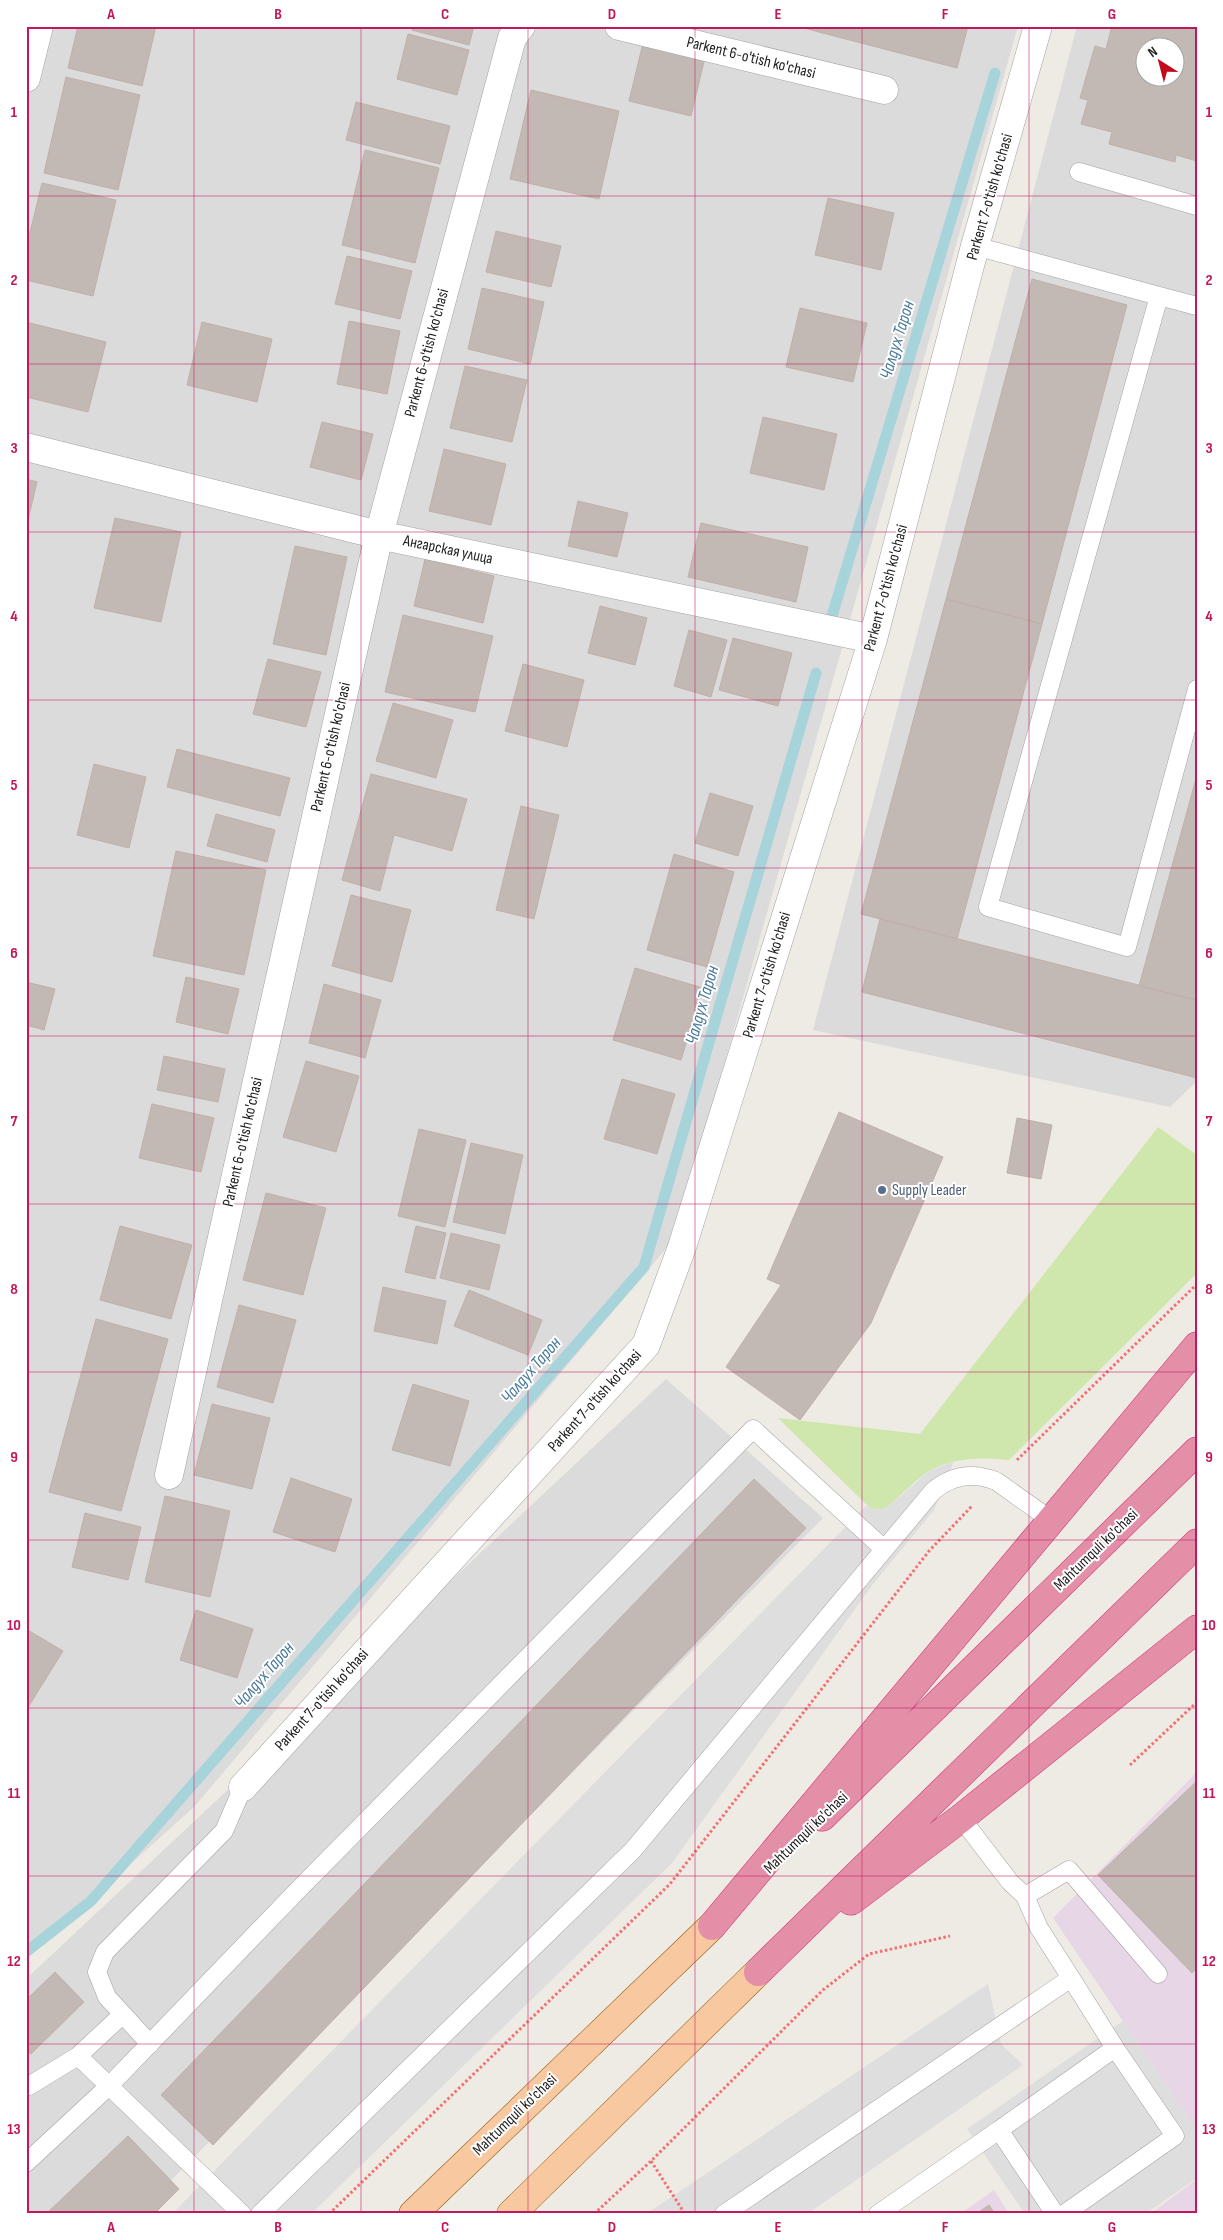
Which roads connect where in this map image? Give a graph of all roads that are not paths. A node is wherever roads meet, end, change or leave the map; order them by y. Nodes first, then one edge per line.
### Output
1 (39, 26) edge
2 (521, 26) edge
3 (619, 26) edge
4 (1038, 26) edge
5 (26, 78) edge
6 (884, 90) dead end
7 (1079, 172) dead end
8 (1197, 206) edge
9 (975, 246) junction
10 (1159, 296) junction
11 (1197, 306) edge
12 (26, 447) edge
13 (379, 535) junction
14 (873, 639) junction
15 (1197, 689) edge
16 (1197, 1346) edge
17 (1197, 1451) edge
18 (169, 1475) dead end
19 (1051, 1520) junction
20 (1197, 1543) edge
21 (884, 1549) junction
22 (1197, 1629) edge
23 (243, 1787) joint
24 (960, 1818) junction
25 (1025, 1896) junction
26 (712, 1926) junction
27 (758, 1972) junction
28 (1158, 1974) dead end
29 (1071, 1978) junction
30 (122, 2015) junction
31 (150, 2044) junction
32 (1115, 2048) junction
33 (78, 2056) junction
34 (26, 2086) edge
35 (109, 2086) junction
36 (999, 2130) junction
37 (26, 2163) edge
38 (242, 2214) edge
39 (260, 2214) edge
40 (413, 2214) edge
41 (511, 2214) edge
42 (724, 2214) edge
43 (878, 2214) edge
44 (1055, 2214) edge
45 (1064, 2214) edge

1 - 5 street
2 - 13 street, Parkent 6-o'tish ko'chasi
3 - 6 street, Parkent 6-o'tish ko'chasi
4 - 9 street, Parkent 7-o'tish ko'chasi
7 - 8 lane
9 - 10 lane
9 - 14 street, Parkent 7-o'tish ko'chasi
10 - 11 lane
10 - 15 lane
12 - 13 street, Ангарская улица
13 - 14 street, Ангарская улица
13 - 18 street, Parkent 6-o'tish ko'chasi
14 - 23 street, Parkent 7-o'tish ko'chasi
16 - 19 highway
17 - 26 highway, Mahtumquli ko'chasi
19 - 21 lane
19 - 26 highway
20 - 27 highway
21 - 31 lane
21 - 39 lane
22 - 24 highway
23 - 30 lane
24 - 25 lane
24 - 27 highway
25 - 28 lane
25 - 29 lane
26 - 40 main road, Mahtumquli ko'chasi
27 - 41 main road
29 - 32 lane
29 - 42 lane
30 - 31 lane
30 - 33 lane
31 - 35 lane
32 - 36 lane
32 - 45 lane
33 - 34 lane
33 - 35 lane
35 - 37 lane
35 - 38 lane
36 - 43 lane
36 - 44 lane

